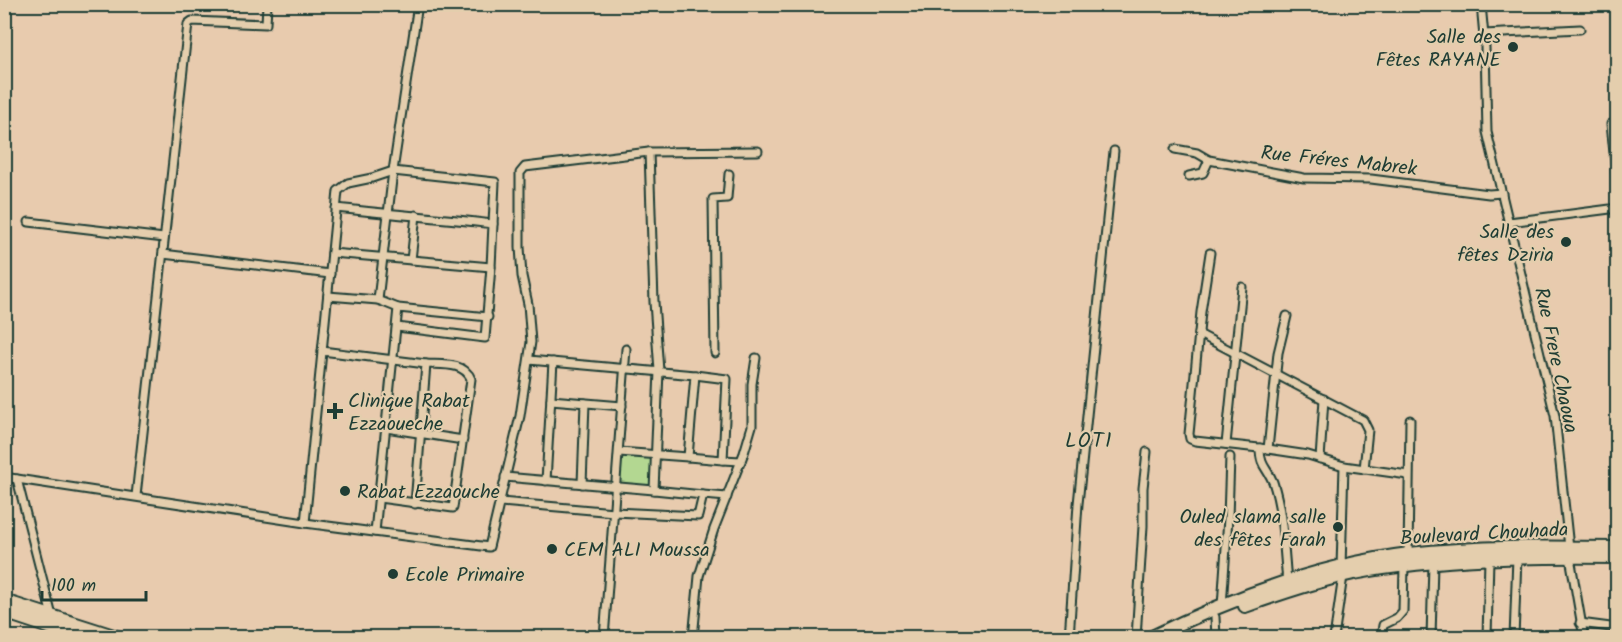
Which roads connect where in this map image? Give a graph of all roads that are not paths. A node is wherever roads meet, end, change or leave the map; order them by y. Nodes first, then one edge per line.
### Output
1 (267, 4) edge
2 (418, 4) edge
3 (1481, 4) edge
4 (1580, 29) dead end
5 (1484, 34) junction
6 (1617, 124) edge
7 (1175, 149) dead end
8 (758, 150) dead end
9 (1114, 151) dead end
10 (649, 152) junction
11 (1209, 160) junction
12 (393, 171) junction
13 (729, 174) dead end
14 (1189, 176) dead end
15 (1617, 192) edge
16 (1502, 193) junction
17 (336, 208) junction
18 (1617, 208) edge
19 (389, 214) junction
20 (416, 215) junction
21 (29, 222) dead end
22 (1509, 222) junction
23 (494, 224) junction
24 (164, 238) junction
25 (332, 253) junction
26 (1210, 253) dead end
27 (164, 254) junction
28 (384, 259) junction
29 (411, 260) junction
30 (491, 267) junction
31 (330, 274) junction
32 (1242, 287) dead end
33 (328, 296) junction
34 (378, 300) junction
35 (398, 308) junction
36 (1287, 316) dead end
37 (488, 318) junction
38 (397, 327) junction
39 (1198, 334) junction
40 (626, 349) dead end
41 (322, 351) junction
42 (1235, 352) junction
43 (715, 353) dead end
44 (756, 358) dead end
45 (393, 359) junction
46 (529, 360) junction
47 (554, 362) junction
48 (426, 364) junction
49 (625, 368) junction
50 (659, 371) junction
51 (1276, 374) junction
52 (694, 375) junction
53 (1324, 399) junction
54 (551, 400) junction
55 (585, 403) junction
56 (622, 406) junction
57 (1410, 420) dead end
58 (386, 428) junction
59 (422, 434) junction
60 (463, 440) junction
61 (1226, 444) junction
62 (1264, 448) junction
63 (619, 452) junction
64 (1147, 452) dead end
65 (654, 454) junction
66 (688, 457) junction
67 (1230, 458) dead end
68 (1320, 459) junction
69 (723, 460) junction
70 (741, 461) junction
71 (1344, 466) junction
72 (1364, 469) junction
73 (1408, 475) junction
74 (4, 477) edge
75 (506, 477) junction
76 (17, 478) junction
77 (546, 481) junction
78 (582, 484) junction
79 (616, 487) junction
80 (654, 490) junction
81 (703, 495) junction
82 (136, 496) junction
83 (727, 497) junction
84 (379, 498) junction
85 (500, 502) junction
86 (415, 504) junction
87 (614, 512) junction
88 (305, 523) junction
89 (375, 532) junction
90 (1617, 548) edge
91 (1569, 552) junction
92 (1517, 557) junction
93 (1617, 557) edge
94 (1489, 558) junction
95 (1406, 560) junction
96 (1433, 563) junction
97 (1342, 571) junction
98 (1287, 582) junction
99 (4, 601) edge
100 (1218, 611) junction
101 (4, 612) edge
102 (51, 615) junction
103 (1580, 623) junction
104 (1617, 628) edge
105 (57, 633) edge
106 (82, 638) edge
107 (120, 638) edge
108 (604, 638) edge
109 (693, 638) edge
110 (1070, 638) edge
111 (1136, 638) edge
112 (1150, 638) edge
113 (1169, 638) edge
114 (1216, 638) edge
115 (1334, 638) edge
116 (1381, 638) edge
117 (1431, 638) edge
118 (1487, 638) edge
119 (1514, 638) edge
120 (1584, 638) edge

1 - 24 street
2 - 12 street
3 - 5 street, Rue Frere Chaoua
4 - 5 street
5 - 16 street, Rue Frere Chaoua
6 - 15 street
7 - 11 street, Rue Fréres Mabrek
8 - 10 street
9 - 110 street
10 - 46 street
10 - 50 street
11 - 14 street
11 - 16 street, Rue Fréres Mabrek
12 - 17 street
12 - 19 street
12 - 23 street
13 - 43 street
16 - 22 street, Rue Frere Chaoua
17 - 19 street
17 - 25 street
18 - 22 street
19 - 20 street
19 - 28 street
20 - 23 street
20 - 29 street
21 - 24 street
22 - 91 street, Rue Frere Chaoua
23 - 30 street
24 - 27 street
25 - 28 street
25 - 31 street
26 - 39 street
27 - 31 street
27 - 82 street
28 - 29 street
28 - 34 street
29 - 30 street
30 - 37 street
31 - 33 street
32 - 42 street
33 - 34 street
33 - 41 street
34 - 35 street
35 - 37 street
35 - 38 street
36 - 51 street
37 - 38 street
38 - 45 street
39 - 42 street
39 - 61 street
40 - 49 street
41 - 45 street
41 - 88 street
42 - 51 street
42 - 61 street
44 - 70 street
45 - 48 street
45 - 58 street
46 - 47 street
46 - 75 street
47 - 49 street
47 - 54 street
48 - 59 street
48 - 60 street
49 - 50 street
49 - 56 street
50 - 52 street
50 - 65 street
51 - 53 street
51 - 62 street
52 - 66 street
52 - 69 street
53 - 68 street
53 - 72 street
54 - 55 street
54 - 77 street
55 - 56 street
55 - 78 street
56 - 63 street
57 - 73 street
58 - 59 street
58 - 84 street
59 - 60 street
59 - 86 street
60 - 86 street
61 - 62 street
62 - 68 street
62 - 98 street
63 - 65 street
63 - 79 street
64 - 111 street
65 - 66 street
65 - 80 street
66 - 69 street
67 - 100 street
68 - 71 street
69 - 70 street
70 - 83 street
71 - 72 street
71 - 97 street
72 - 73 street
73 - 95 street
74 - 76 street
75 - 77 street
75 - 85 street
76 - 82 street
76 - 102 street
77 - 78 street
78 - 79 street
79 - 80 street
79 - 87 street
80 - 81 street
81 - 83 street
81 - 87 street
82 - 88 street
83 - 109 street
84 - 86 street
84 - 89 street
85 - 87 street
85 - 89 street
87 - 108 street
88 - 89 street
90 - 91 highway, Boulevard Chouhada
91 - 92 highway
91 - 93 highway
91 - 95 highway, Boulevard Chouhada
91 - 103 street, Rue Frere Chaoua
92 - 94 highway
92 - 119 street
94 - 96 highway
94 - 118 street
95 - 96 highway
95 - 97 highway
95 - 116 street
96 - 117 street
97 - 98 highway
97 - 100 highway
97 - 115 street
98 - 100 highway
99 - 102 highway
100 - 112 highway
100 - 113 highway
100 - 114 street
101 - 105 highway
102 - 105 street
102 - 107 highway
103 - 104 street
103 - 120 street, Rue Frere Chaoua
105 - 106 highway

